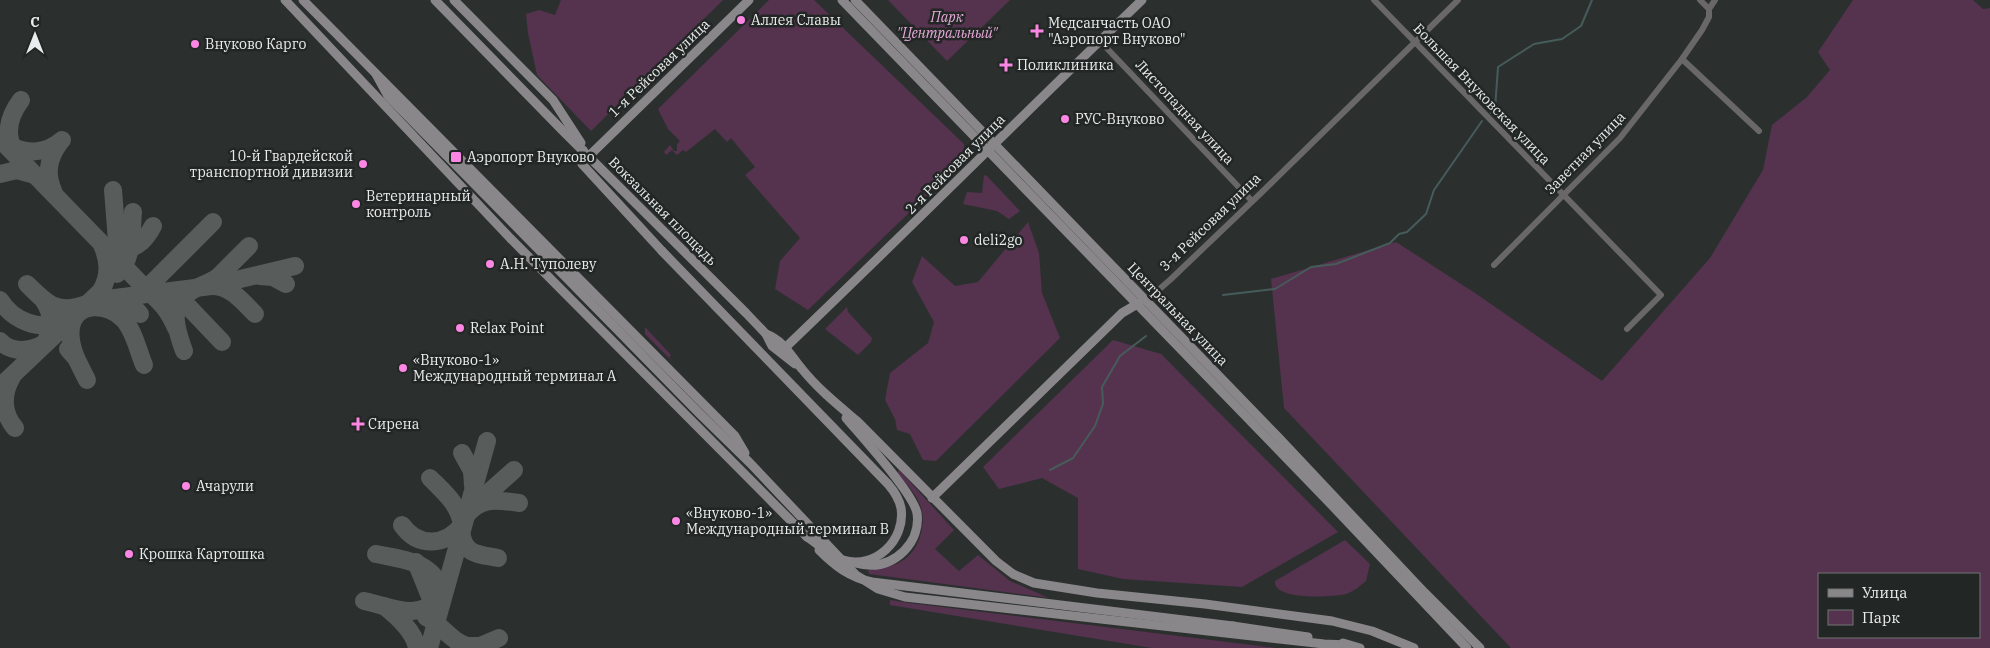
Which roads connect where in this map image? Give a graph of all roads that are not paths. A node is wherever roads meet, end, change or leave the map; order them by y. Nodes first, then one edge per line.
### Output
1 (302, 0) edge
2 (435, 0) edge
3 (454, 0) edge
4 (749, 0) edge
5 (842, 0) edge
6 (855, 0) edge
7 (1142, 0) edge
8 (1374, 0) edge
9 (1458, 0) edge
10 (1700, 0) edge
11 (1715, 0) edge
12 (285, 1) edge
13 (1709, 9) junction
14 (1100, 40) junction
15 (1415, 42) junction
16 (1682, 59) junction
17 (376, 74) junction
18 (1759, 131) dead end
19 (991, 148) junction
20 (586, 153) junction
21 (1563, 194) junction
22 (1252, 201) junction
23 (520, 231) junction
24 (534, 234) junction
25 (1494, 264) dead end
26 (1146, 301) junction
27 (1135, 304) junction
28 (1627, 329) dead end
29 (766, 334) junction
30 (633, 346) junction
31 (647, 347) junction
32 (786, 347) junction
33 (802, 370) junction
34 (836, 404) junction
35 (750, 462) junction
36 (932, 498) junction
37 (807, 537) junction
38 (840, 559) junction
39 (1348, 644) junction
40 (1360, 648) edge
41 (1414, 648) edge
42 (1467, 648) edge
43 (1480, 648) edge

1 - 17 main road
2 - 20 main road, Вокзальная площадь
3 - 20 main road
4 - 20 main road, 1-я Рейсовая улица
5 - 19 main road, Центральная улица
6 - 19 main road, Центральная улица
7 - 14 main road, 2-я Рейсовая улица
8 - 15 street, Большая Внуковская улица
9 - 15 street, 3-я Рейсовая улица
10 - 13 street
11 - 13 street, Заветная улица
12 - 37 main road
13 - 16 street, Заветная улица
14 - 19 main road, 2-я Рейсовая улица
14 - 22 street, Листопадная улица
15 - 21 street, Большая Внуковская улица
15 - 22 street, 3-я Рейсовая улица
16 - 18 street
16 - 21 street, Заветная улица
17 - 23 main road
17 - 24 main road
19 - 26 main road, Центральная улица
19 - 27 main road, Центральная улица
19 - 32 main road, 2-я Рейсовая улица
20 - 29 main road, Вокзальная площадь
20 - 37 main road, bridge
21 - 25 street, Заветная улица
21 - 28 street, Большая Внуковская улица
22 - 26 street, 3-я Рейсовая улица
23 - 24 main road
23 - 30 main road
24 - 31 main road
26 - 27 main road, 3-я Рейсовая улица
26 - 43 main road, Центральная улица
27 - 36 main road, 3-я Рейсовая улица
27 - 42 main road, Центральная улица
29 - 32 main road, Вокзальная площадь
29 - 33 main road, Вокзальная площадь
30 - 31 main road
30 - 35 main road
31 - 35 main road
32 - 33 main road, Вокзальная площадь
33 - 34 main road, Вокзальная площадь
34 - 36 main road, Вокзальная площадь
34 - 38 main road
35 - 38 main road
36 - 41 main road, Вокзальная площадь
37 - 39 main road, bridge
38 - 39 main road
39 - 40 main road

